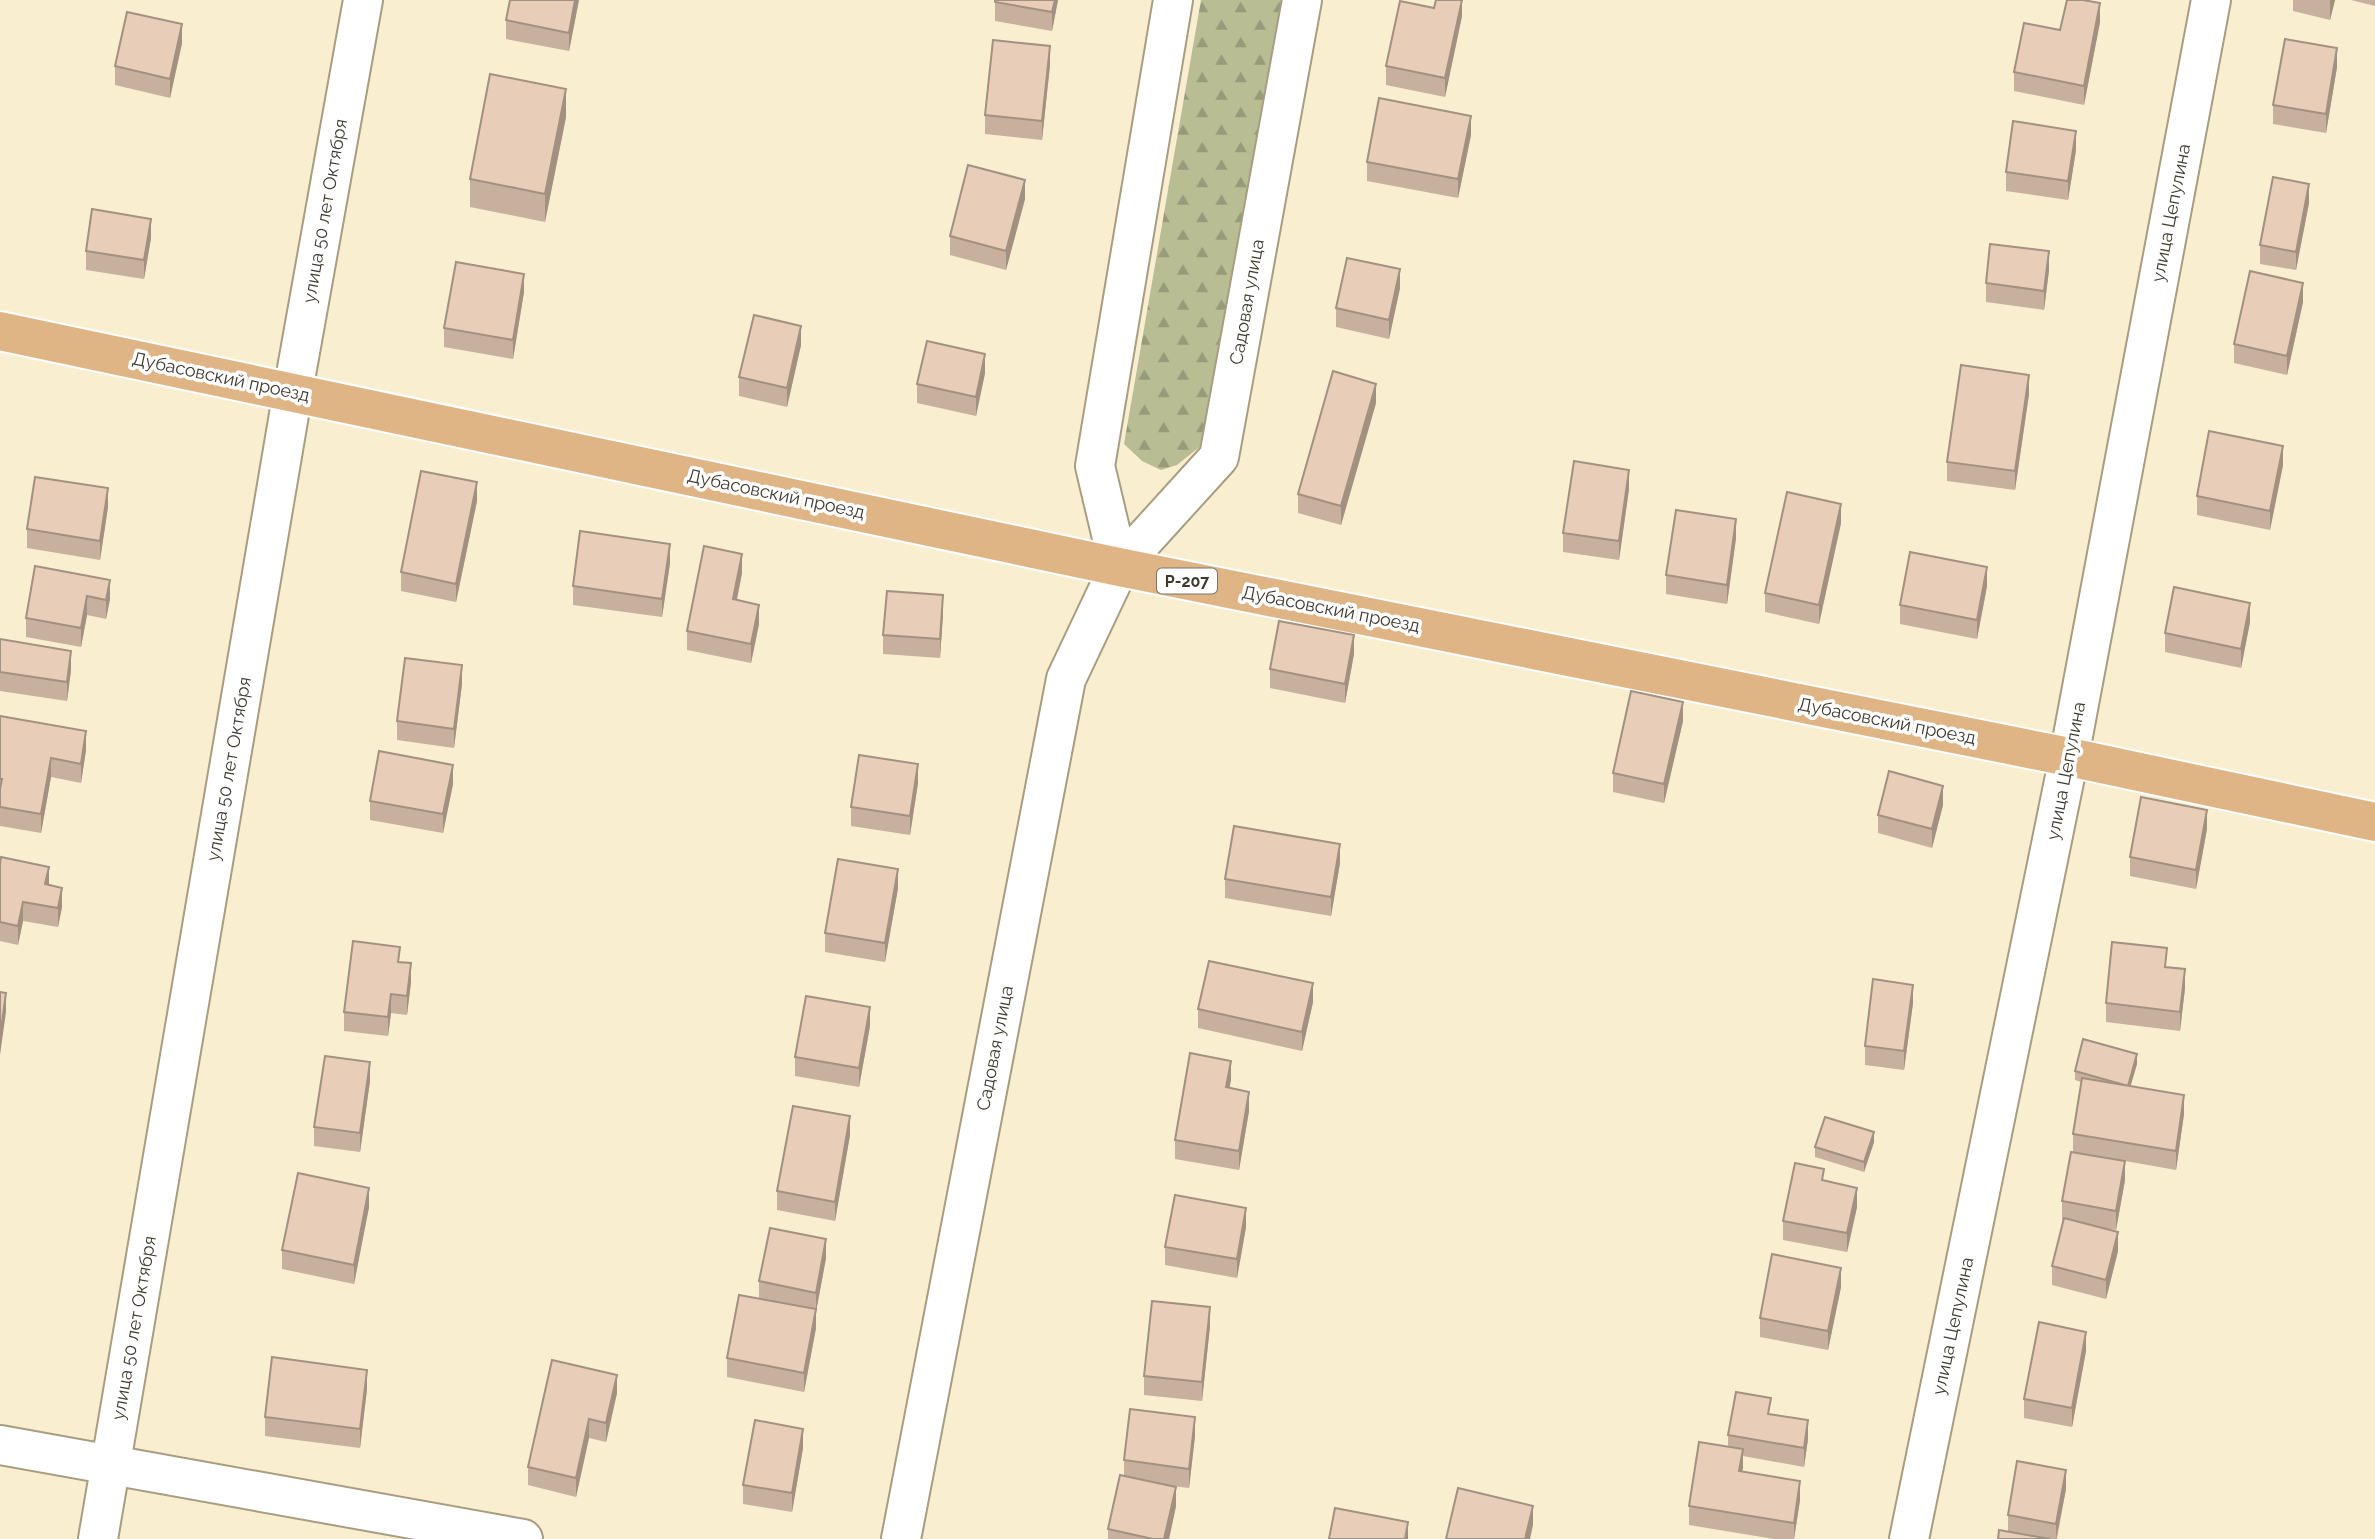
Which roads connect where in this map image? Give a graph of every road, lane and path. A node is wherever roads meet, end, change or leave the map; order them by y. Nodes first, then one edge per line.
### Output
1 (363, 0) edge
2 (1173, 0) edge
3 (1302, 0) edge
4 (2211, 0) edge
5 (0, 331) edge
6 (293, 391) junction
7 (1119, 567) junction
8 (2069, 757) junction
9 (2375, 822) edge
10 (0, 1445) edge
11 (111, 1464) junction
12 (98, 1539) edge
13 (523, 1539) edge
14 (901, 1539) edge
15 (1909, 1539) edge

1 - 6 street, улица 50 лет Октября
2 - 7 street
3 - 7 street, Садовая улица
4 - 8 street, улица Цепулина
5 - 6 main road, Дубасовский проезд / Р-207
6 - 7 main road, Дубасовский проезд / Р-207
6 - 11 street, улица 50 лет Октября
7 - 8 main road, Дубасовский проезд / Р-207
7 - 14 street, Садовая улица
8 - 9 main road, Дубасовский проезд / Р-207
8 - 15 street, улица Цепулина
10 - 11 street
11 - 12 street, улица 50 лет Октября
11 - 13 street

